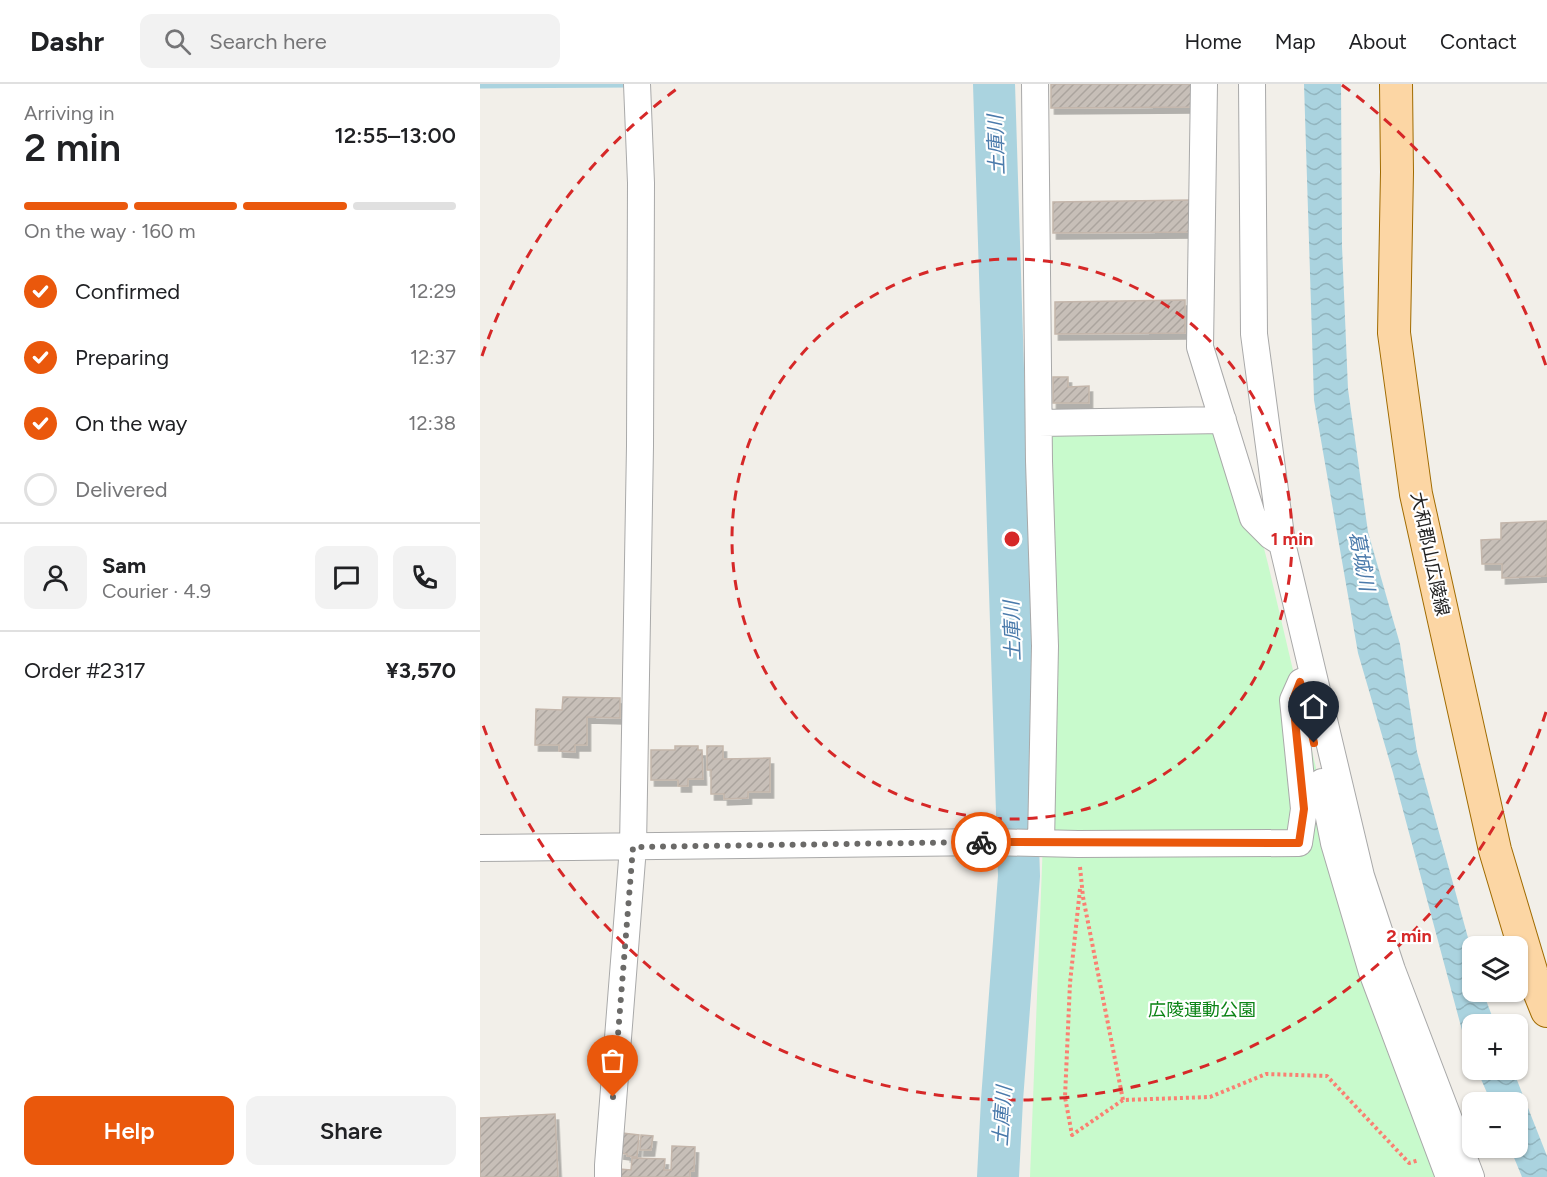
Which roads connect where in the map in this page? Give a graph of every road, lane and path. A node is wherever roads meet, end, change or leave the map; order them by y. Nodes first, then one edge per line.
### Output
1 (1035, 84) edge
2 (1204, 84) edge
3 (1252, 84) edge
4 (1396, 84) edge
5 (636, 92) edge
6 (1223, 420) junction
7 (1039, 423) junction
8 (1282, 543) junction
9 (1307, 680) junction
10 (1041, 843) junction
11 (1078, 844) junction
12 (633, 847) junction
13 (480, 848) edge
14 (1081, 879) junction
15 (1547, 1011) edge
16 (1123, 1100) junction
17 (1409, 1163) dead end
18 (608, 1177) edge
19 (1449, 1177) edge
20 (1472, 1177) edge

1 - 7 street
2 - 6 street
3 - 8 street
4 - 15 main road, 大和郡山広陵線
5 - 12 street
6 - 7 street
6 - 8 street
7 - 10 street
8 - 9 street
9 - 11 street
9 - 19 street
9 - 20 street
10 - 11 street
10 - 12 street
11 - 14 path
12 - 13 street
12 - 18 street
14 - 16 path
14 - 16 path
16 - 17 path

